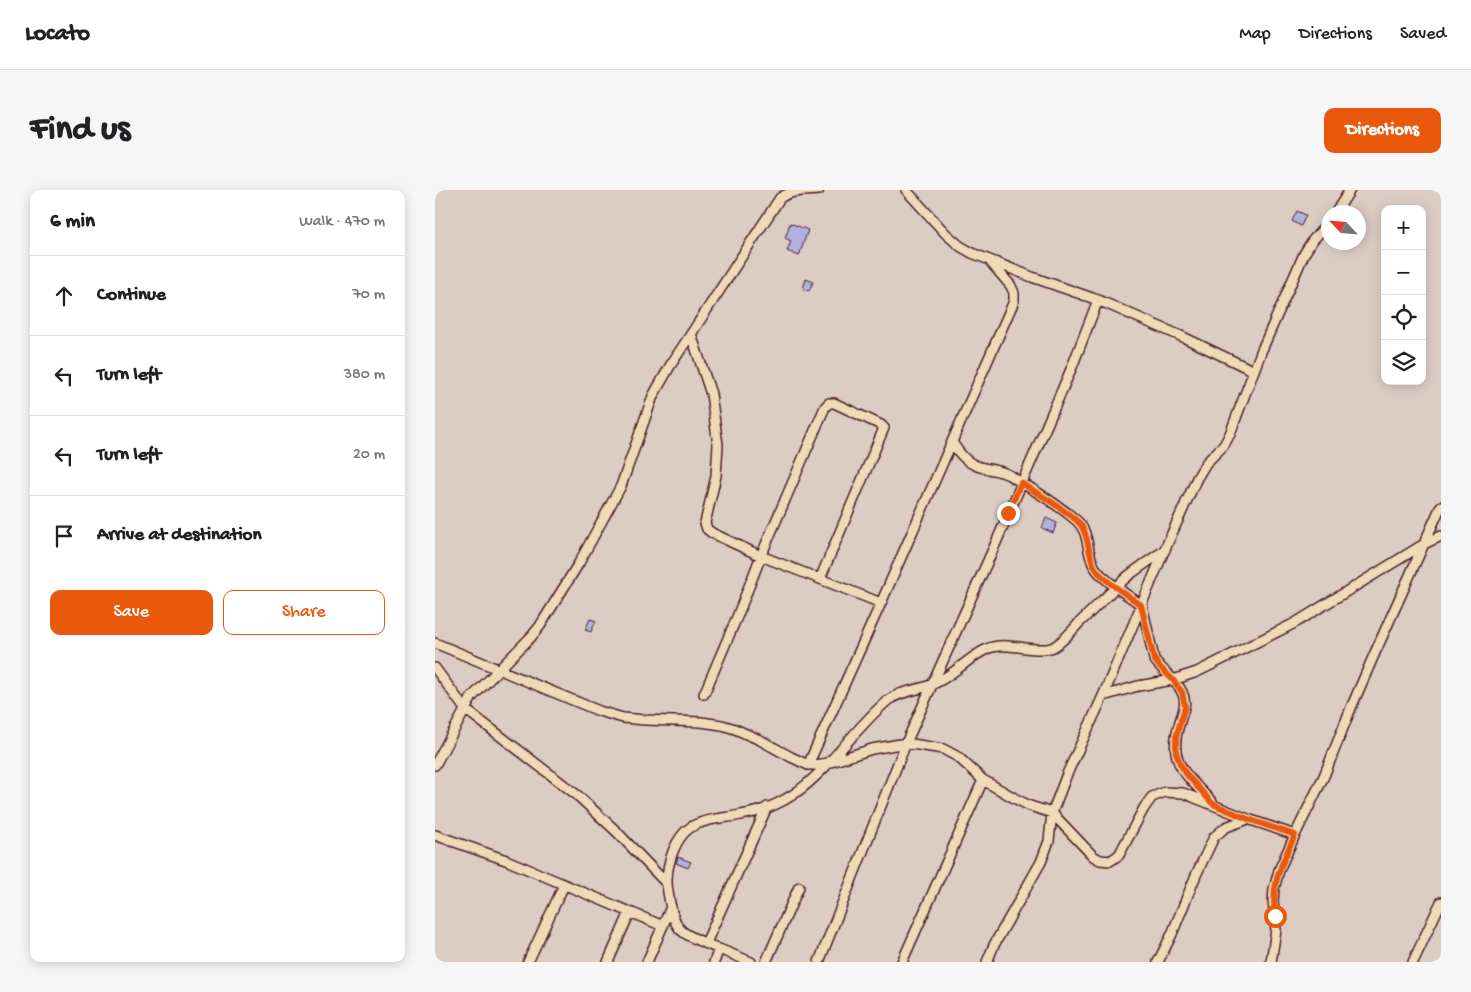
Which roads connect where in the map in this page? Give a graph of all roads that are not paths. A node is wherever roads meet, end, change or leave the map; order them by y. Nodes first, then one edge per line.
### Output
1 (819, 190) edge
2 (906, 190) edge
3 (1351, 190) edge
4 (1341, 205) edge
5 (1321, 232) edge
6 (989, 260) junction
7 (1098, 300) junction
8 (691, 334) junction
9 (1254, 371) junction
10 (952, 442) junction
11 (1021, 483) junction
12 (1441, 506) edge
13 (1441, 536) edge
14 (1424, 544) junction
15 (1165, 550) junction
16 (761, 556) junction
17 (820, 579) junction
18 (1117, 587) junction
19 (881, 603) junction
20 (1141, 605) junction
21 (435, 643) edge
22 (435, 668) edge
23 (499, 669) junction
24 (1173, 680) junction
25 (933, 684) junction
26 (704, 694) dead end
27 (1103, 696) junction
28 (465, 709) junction
29 (906, 743) junction
30 (828, 763) junction
31 (435, 765) edge
32 (808, 765) junction
33 (983, 780) junction
34 (1213, 804) junction
35 (767, 807) junction
36 (1052, 813) junction
37 (1248, 819) junction
38 (435, 835) edge
39 (1295, 835) junction
40 (666, 883) junction
41 (564, 885) junction
42 (799, 887) dead end
43 (1441, 902) edge
44 (671, 907) junction
45 (630, 912) junction
46 (663, 926) junction
47 (706, 943) junction
48 (719, 949) junction
49 (528, 962) edge
50 (609, 962) edge
51 (647, 962) edge
52 (714, 962) edge
53 (751, 962) edge
54 (767, 962) edge
55 (819, 962) edge
56 (902, 962) edge
57 (987, 962) edge
58 (1159, 962) edge
59 (1271, 962) edge
60 (1413, 962) edge

1 - 8 street
2 - 6 street
3 - 4 street
5 - 9 street
6 - 7 street
6 - 10 street
7 - 9 street
7 - 11 street
8 - 16 street
8 - 23 street
9 - 15 street
10 - 11 street
10 - 19 street
11 - 18 street
11 - 25 street
12 - 14 street
13 - 14 street
14 - 24 street
14 - 39 street
15 - 18 street
15 - 20 street
16 - 17 street
16 - 17 street
16 - 26 street
17 - 19 street
18 - 20 street
18 - 25 street
19 - 32 street
20 - 24 street
20 - 27 street
21 - 23 street
22 - 28 street
23 - 28 street
23 - 32 street
24 - 27 street
24 - 34 street
25 - 29 street
25 - 30 street
27 - 36 street
28 - 31 street
28 - 40 street
29 - 30 street
29 - 33 street
29 - 55 street
30 - 32 street
30 - 35 street
33 - 36 street
33 - 56 street
34 - 36 street
34 - 37 street
35 - 40 street
35 - 47 street
36 - 57 street
37 - 39 street
37 - 58 street
38 - 41 street
39 - 59 street
40 - 44 street
41 - 45 street
41 - 49 street
42 - 54 street
43 - 60 street
44 - 46 street
44 - 47 street
45 - 46 street
45 - 50 street
46 - 51 street
47 - 48 street
48 - 52 street
48 - 53 street

